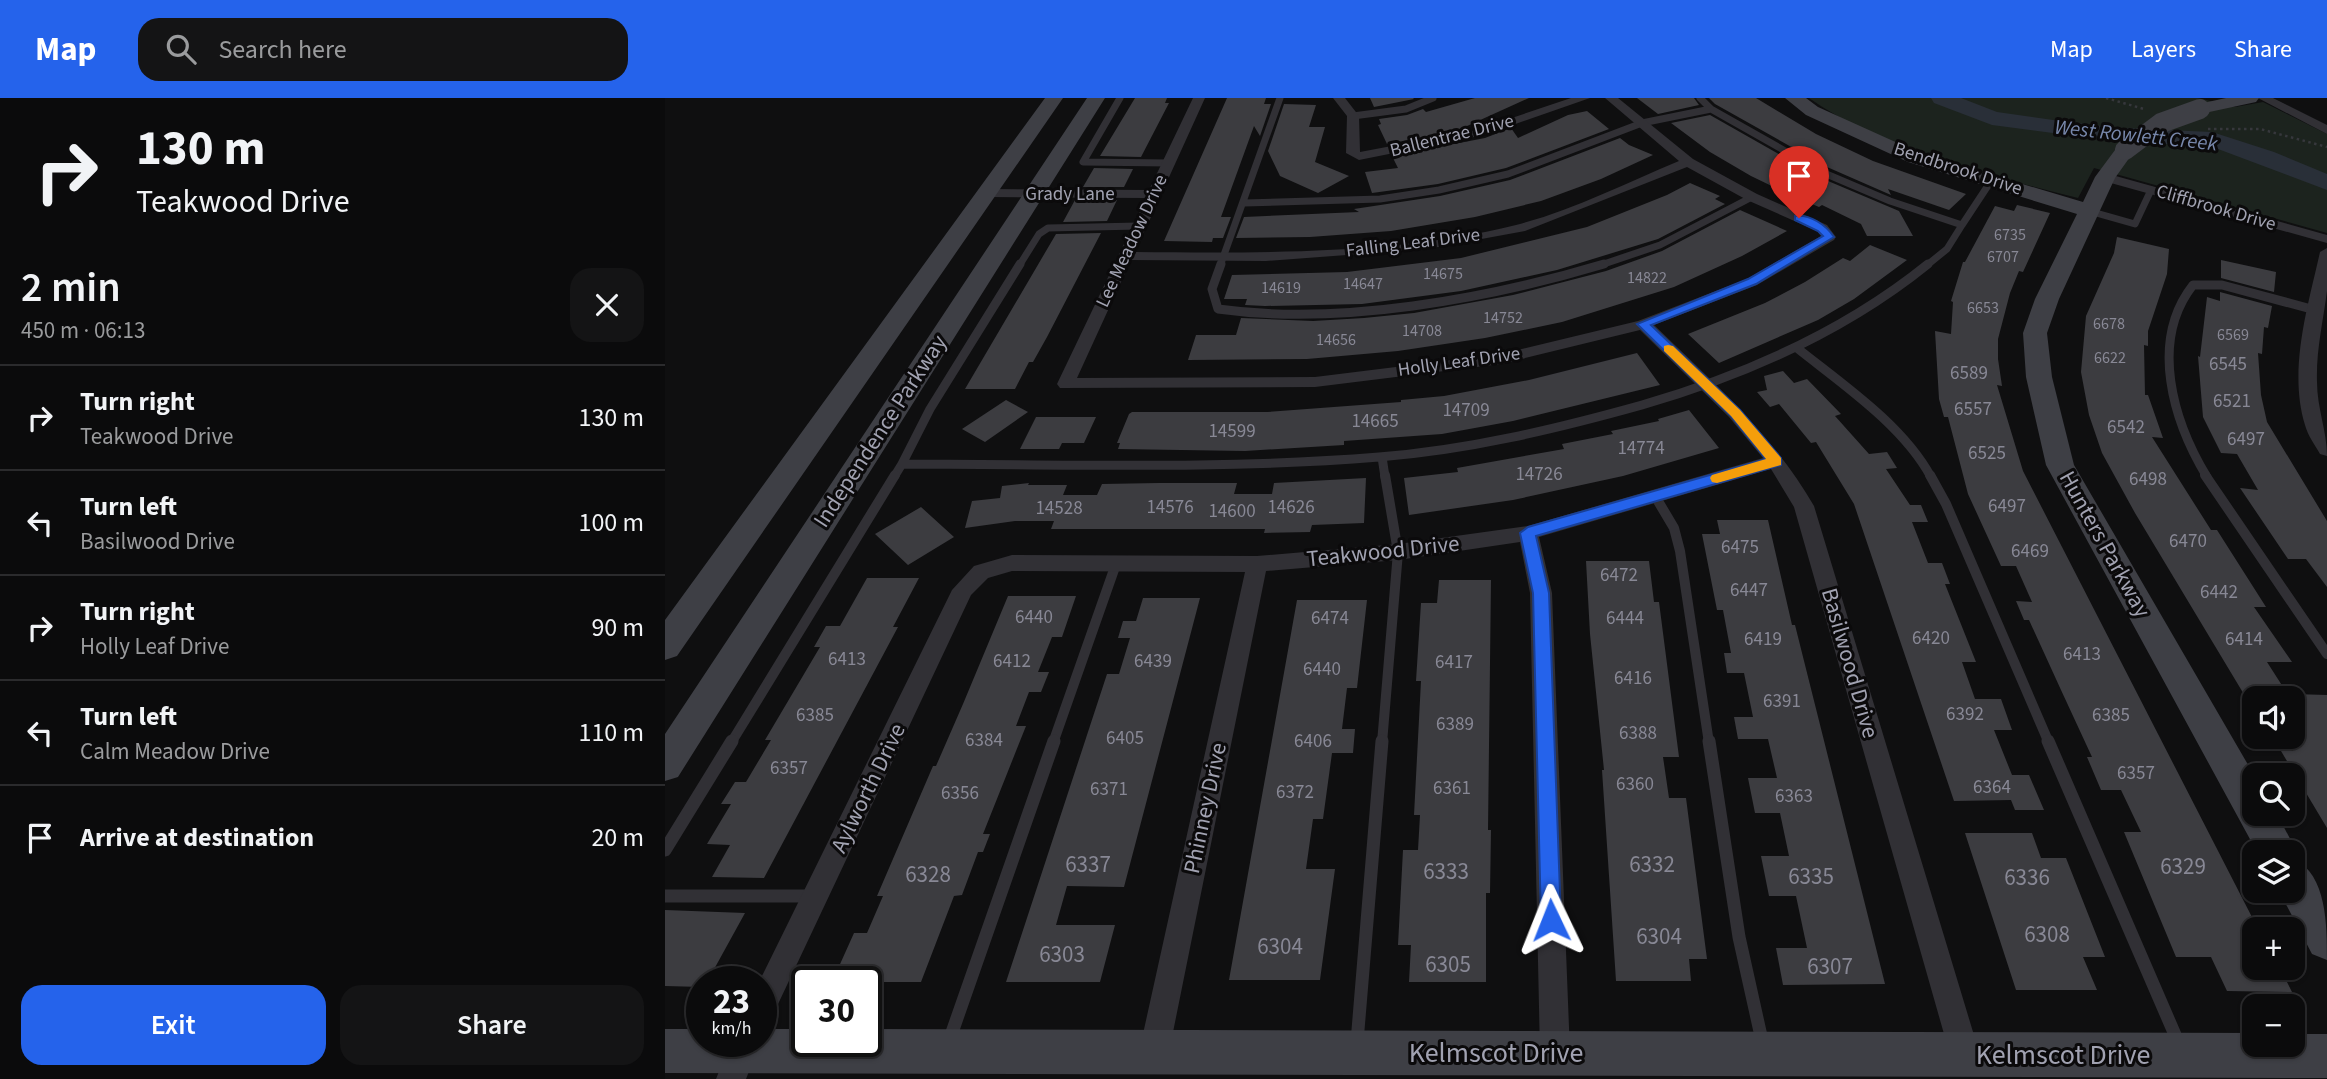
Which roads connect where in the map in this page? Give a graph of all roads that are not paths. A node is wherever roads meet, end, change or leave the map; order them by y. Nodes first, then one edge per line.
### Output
1 (1054, 98) edge
2 (1096, 98) edge
3 (1120, 98) edge
4 (1199, 98) edge
5 (1280, 98) edge
6 (1339, 98) edge
7 (1433, 98) edge
8 (1584, 98) edge
9 (1611, 98) edge
10 (1700, 98) edge
11 (1794, 98) edge
12 (2250, 98) edge
13 (2264, 98) edge
14 (1711, 109) junction
15 (1353, 116) junction
16 (1641, 123) junction
17 (2327, 130) edge
18 (1688, 162) junction
19 (1168, 163) junction
20 (2105, 177) junction
21 (1991, 181) junction
22 (2151, 190) junction
23 (987, 193) junction
24 (1034, 194) junction
25 (1154, 194) junction
26 (1752, 197) junction
27 (1244, 203) junction
28 (2089, 211) junction
29 (1962, 225) junction
30 (1138, 226) junction
31 (2327, 239) edge
32 (2327, 252) edge
33 (1124, 256) junction
34 (1224, 257) junction
35 (2315, 310) junction
36 (1643, 324) junction
37 (1797, 348) junction
38 (1066, 384) joint
39 (1707, 386) junction
40 (2327, 450) edge
41 (1382, 457) junction
42 (1776, 461) junction
43 (902, 464) junction
44 (1655, 496) junction
45 (1528, 533) junction
46 (1398, 552) junction
47 (1116, 564) junction
48 (1257, 564) junction
49 (981, 572) joint
50 (665, 646) edge
51 (2327, 654) edge
52 (665, 765) edge
53 (2242, 789) edge
54 (665, 850) edge
55 (665, 896) edge
56 (815, 896) junction
57 (2305, 900) edge
58 (2327, 939) edge
59 (777, 976) edge
60 (665, 1051) edge
61 (945, 1052) junction
62 (1154, 1052) junction
63 (686, 1053) edge
64 (1356, 1053) junction
65 (1555, 1053) junction
66 (1766, 1054) junction
67 (1965, 1055) junction
68 (777, 1056) edge
69 (2184, 1056) junction
70 (2327, 1056) edge

1 - 23 street, Independence Parkway
2 - 24 street, Independence Parkway
3 - 19 lane
4 - 19 street, Lee Meadow Drive
5 - 27 lane
6 - 15 street
7 - 15 lane
8 - 15 street, Ballentrae Drive
9 - 16 street
10 - 14 lane
11 - 21 street, Bendbrook Drive
12 - 20 street, Hunters Parkway, bridge
13 - 17 street
14 - 16 lane
14 - 29 lane
16 - 18 street
16 - 27 lane
18 - 26 street
18 - 34 street, Falling Leaf Drive
19 - 25 street, Lee Meadow Drive
20 - 22 street, Cliffbrook Drive
20 - 28 street, Hunters Parkway
21 - 28 street, Bendbrook Drive
21 - 29 lane
22 - 28 lane
22 - 31 street, Cliffbrook Drive
23 - 24 street, Grady Lane
23 - 50 street, Independence Parkway
24 - 25 street, Grady Lane
24 - 52 street, Independence Parkway
25 - 30 street, Lee Meadow Drive
26 - 34 lane
26 - 36 street, Holly Leaf Drive
27 - 34 lane
28 - 53 street, Hunters Parkway
29 - 37 lane
30 - 33 street, Lee Meadow Drive
30 - 43 lane
32 - 35 street
33 - 34 street, Falling Leaf Drive
33 - 38 street, Lee Meadow Drive
35 - 40 street
35 - 51 lane
36 - 38 street, Holly Leaf Drive
36 - 39 street, Basilwood Drive
37 - 39 lane
37 - 69 lane
39 - 41 lane
39 - 42 street, Basilwood Drive
41 - 43 lane
41 - 46 lane
42 - 44 street, Teakwood Drive
42 - 67 street, Basilwood Drive
43 - 54 lane
44 - 45 street, Teakwood Drive
44 - 66 lane
45 - 46 street, Teakwood Drive
45 - 65 street
46 - 48 street, Teakwood Drive
46 - 64 lane
47 - 48 street, Teakwood Drive
47 - 49 street, Teakwood Drive
47 - 61 lane
48 - 62 street, Phinney Drive
49 - 56 street, Aylworth Drive
55 - 56 lane
56 - 59 street, Aylworth Drive
57 - 58 street
60 - 63 street, Kelmscot Drive
61 - 62 street, Kelmscot Drive
61 - 68 street, Kelmscot Drive
62 - 64 street, Kelmscot Drive
64 - 65 street, Kelmscot Drive
65 - 66 street, Kelmscot Drive
66 - 67 street, Kelmscot Drive
67 - 69 street, Kelmscot Drive
69 - 70 street, Kelmscot Drive

